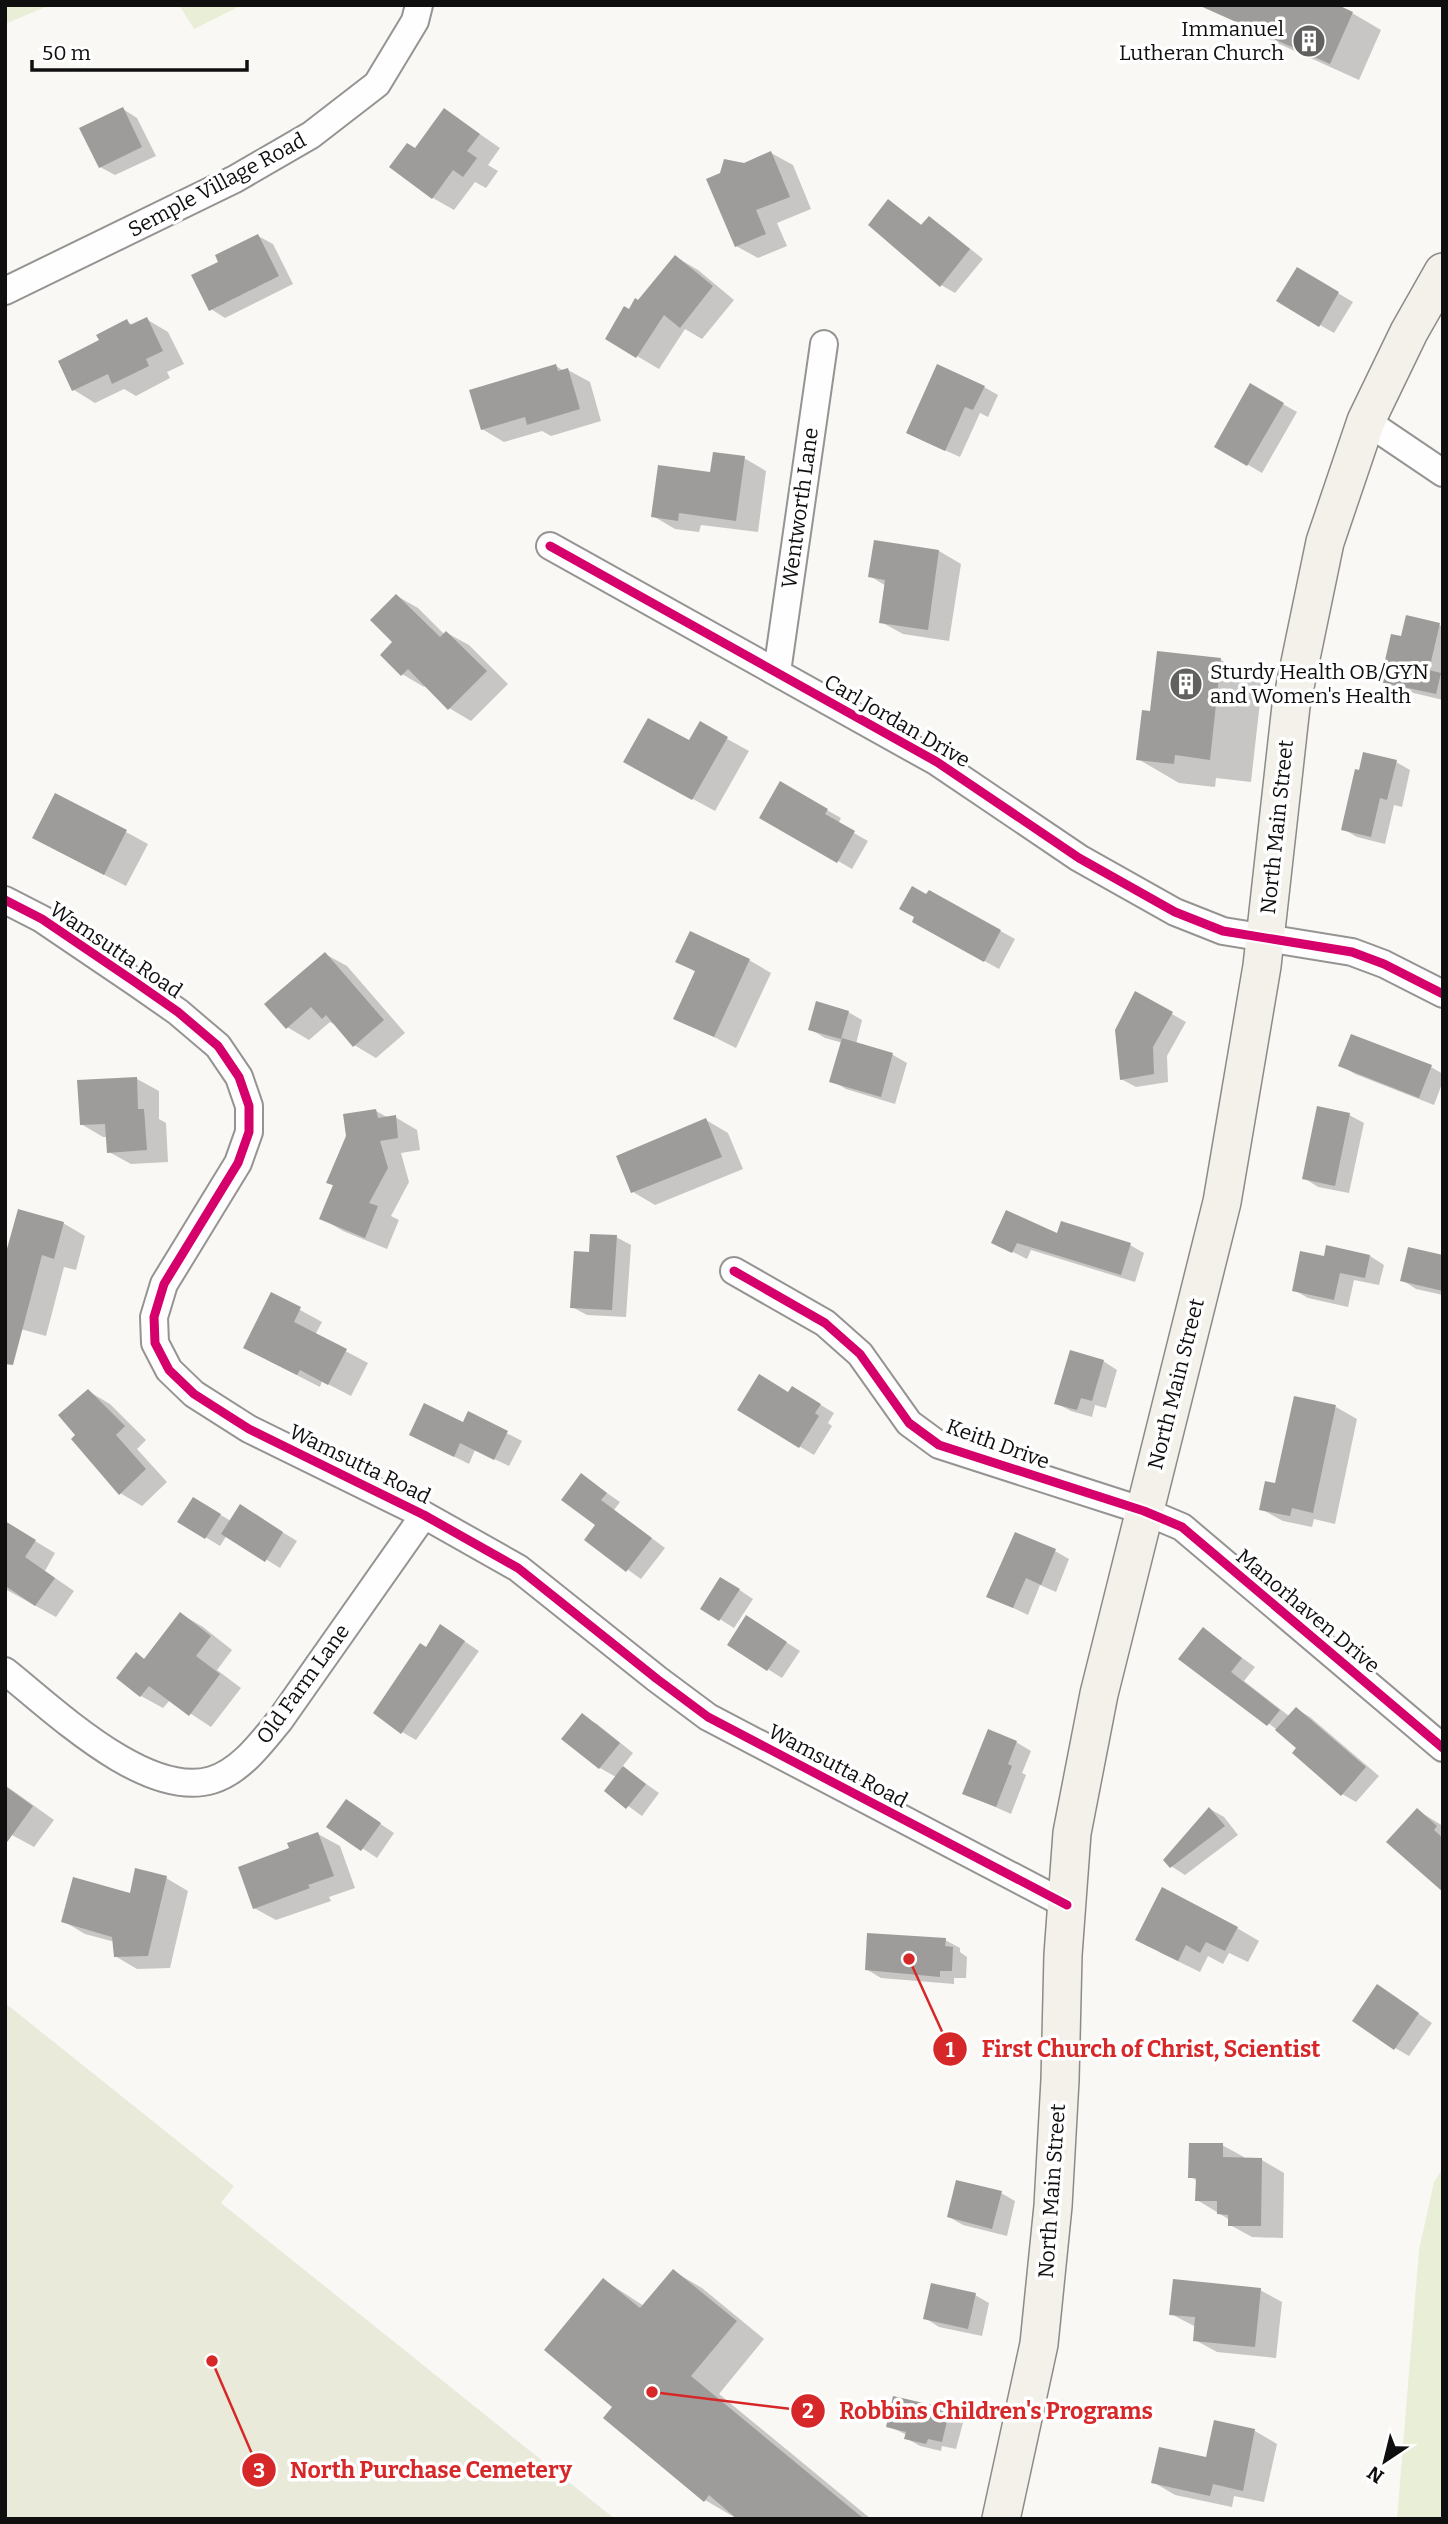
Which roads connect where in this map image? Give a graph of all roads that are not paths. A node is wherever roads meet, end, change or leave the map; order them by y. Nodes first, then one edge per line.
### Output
1 (419, 5) edge
2 (1443, 272) edge
3 (5, 291) edge
4 (824, 344) dead end
5 (1366, 421) junction
6 (1443, 473) edge
7 (550, 546) dead end
8 (777, 672) junction
9 (5, 900) edge
10 (1265, 936) junction
11 (1443, 994) edge
12 (734, 1271) dead end
13 (1144, 1511) junction
14 (424, 1515) junction
15 (5, 1671) edge
16 (1443, 1748) edge
17 (1067, 1905) junction
18 (1001, 2519) edge

1 - 3 street, Semple Village Road
2 - 5 main road, North Main Street
4 - 8 street, Wentworth Lane
5 - 6 street
5 - 10 main road, North Main Street
7 - 8 street, Carl Jordan Drive
8 - 10 street, Carl Jordan Drive
9 - 14 street, Wamsutta Road
10 - 11 street, Carl Jordan Drive
10 - 13 main road, North Main Street
12 - 13 street, Keith Drive
13 - 16 street, Manorhaven Drive
13 - 17 main road, North Main Street
14 - 15 street, Old Farm Lane
14 - 17 street, Wamsutta Road
17 - 18 main road, North Main Street

